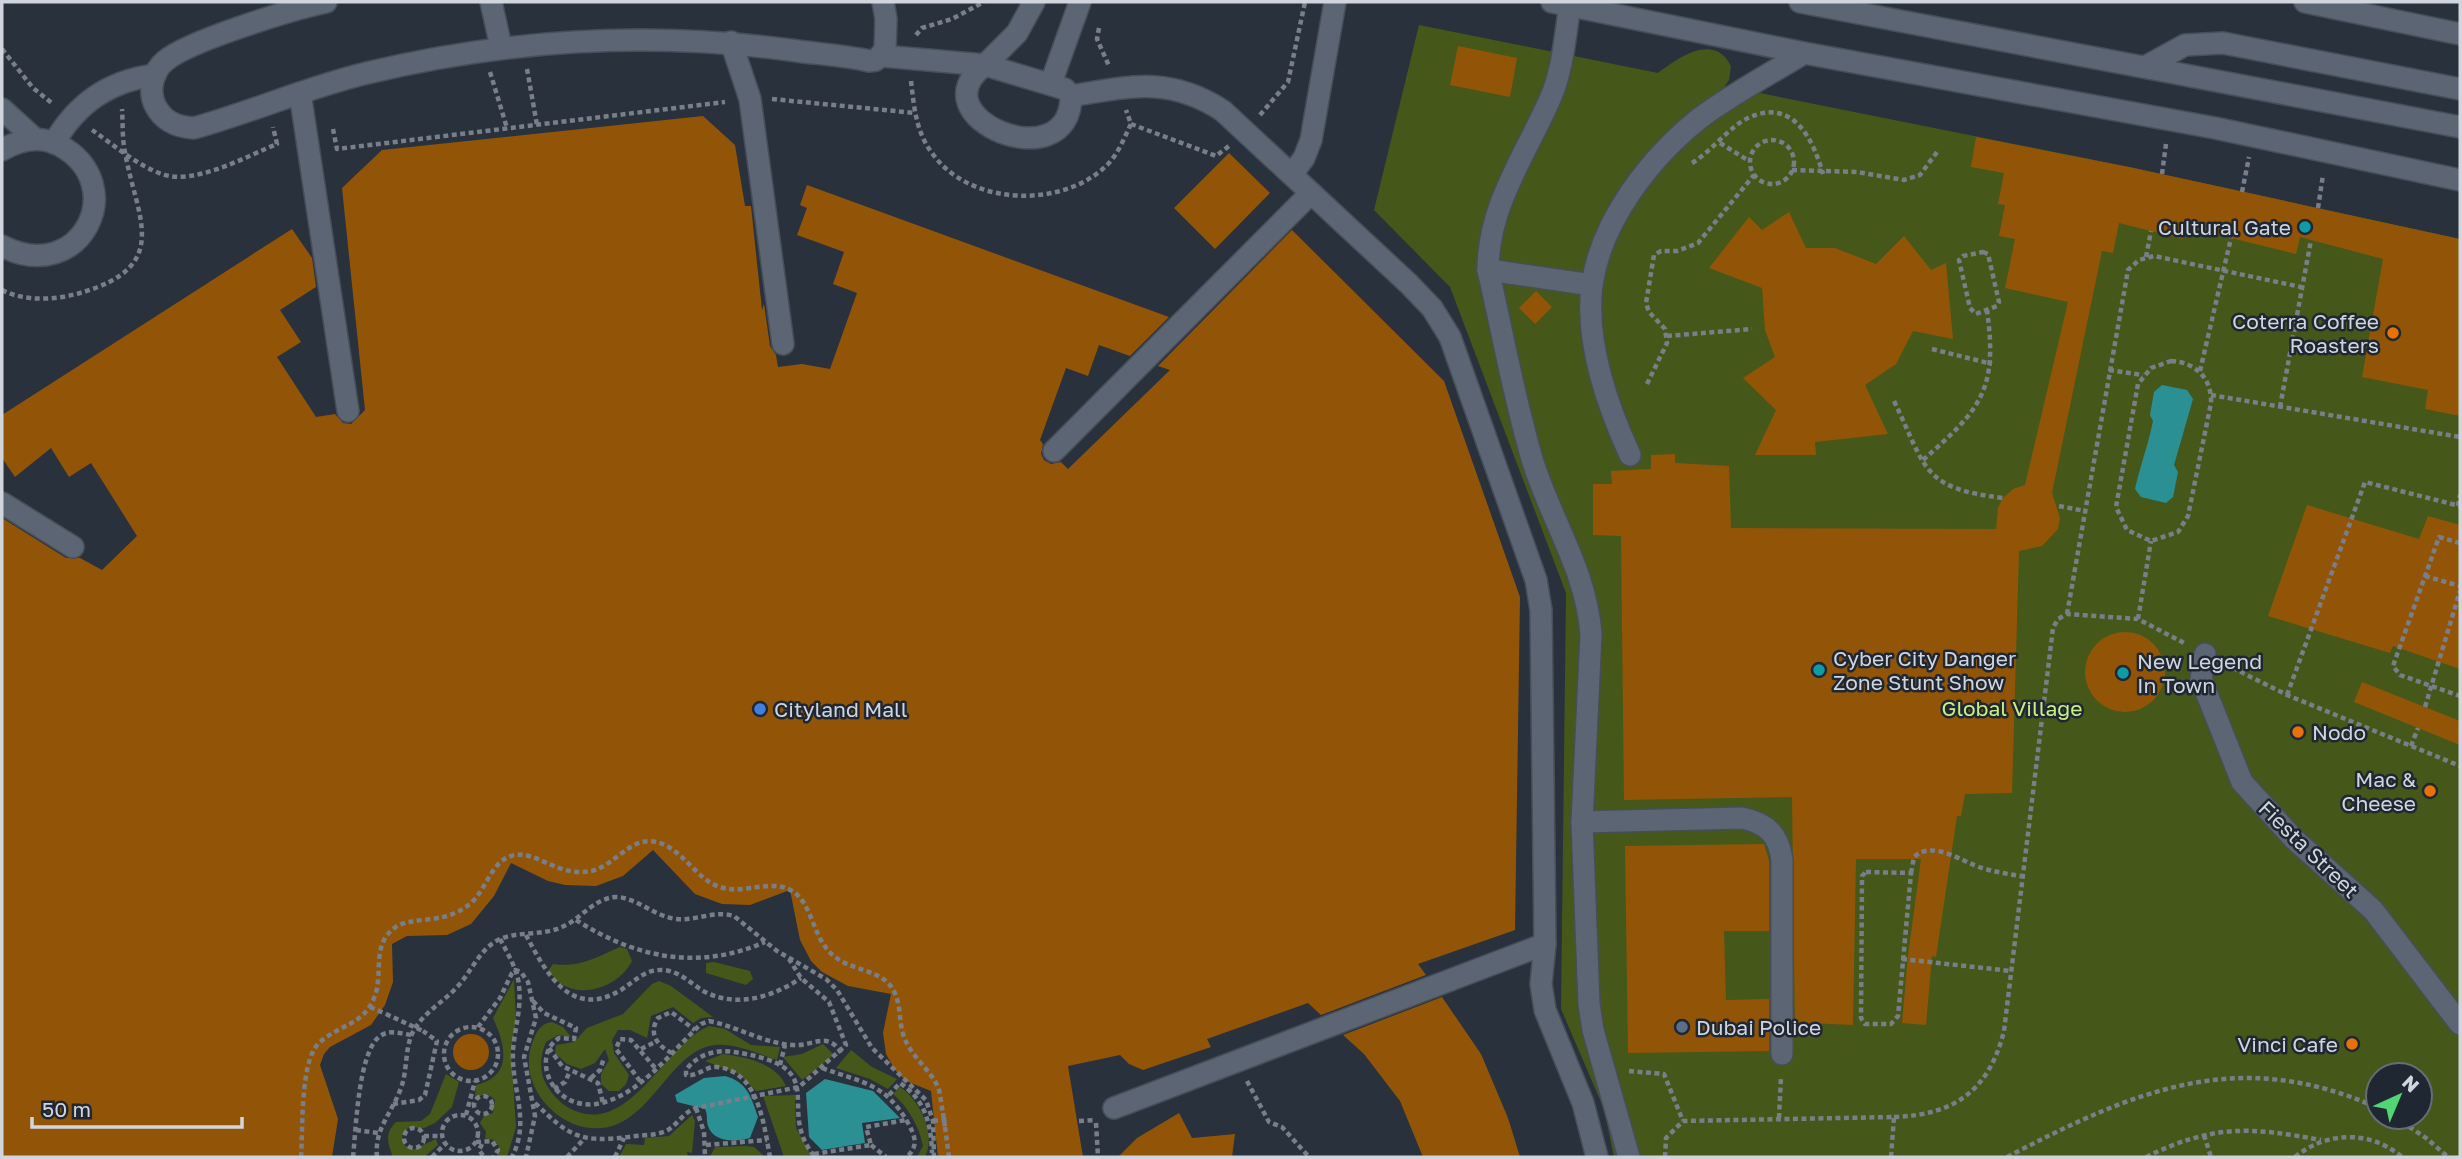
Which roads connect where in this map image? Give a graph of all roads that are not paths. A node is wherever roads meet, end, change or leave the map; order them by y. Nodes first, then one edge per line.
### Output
1 (326, 2) edge
2 (491, 2) edge
3 (883, 2) edge
4 (1034, 2) edge
5 (1080, 2) edge
6 (1335, 2) edge
7 (1800, 2) edge
8 (2305, 2) edge
9 (1561, 3) edge
10 (1822, 4) edge
11 (2460, 34) edge
12 (731, 42) junction
13 (501, 47) junction
14 (1804, 53) junction
15 (882, 55) junction
16 (985, 65) junction
17 (2145, 67) junction
18 (155, 75) junction
19 (1051, 83) junction
20 (2460, 89) edge
21 (300, 93) junction
22 (1071, 96) junction
23 (2, 110) edge
24 (2460, 127) edge
25 (44, 141) junction
26 (2, 150) edge
27 (1292, 174) junction
28 (2460, 180) edge
29 (1311, 193) junction
30 (2, 246) edge
31 (1488, 270) junction
32 (1592, 285) junction
33 (783, 344) dead end
34 (348, 411) dead end
35 (1054, 452) dead end
36 (1630, 455) dead end
37 (2, 503) edge
38 (73, 547) dead end
39 (2205, 653) road end
40 (1582, 822) junction
41 (1545, 944) junction
42 (2460, 1024) edge
43 (1782, 1054) road end
44 (1114, 1108) dead end
45 (1597, 1157) edge
46 (1629, 1157) edge

1 - 18 street
2 - 13 street
3 - 15 street
4 - 16 street
5 - 19 street
6 - 27 street
7 - 10 street
8 - 11 street
9 - 14 street
9 - 31 street
10 - 17 street
12 - 13 street
12 - 15 street
12 - 33 street
13 - 21 street
14 - 28 street
14 - 32 street
15 - 16 street
16 - 19 street
16 - 22 street
17 - 20 street
17 - 24 street
18 - 21 street
18 - 25 street
19 - 22 street
21 - 34 street
22 - 27 street
23 - 25 street
25 - 26 street
25 - 30 street
27 - 29 street
29 - 35 street
29 - 41 street
31 - 32 street
31 - 40 street
32 - 36 street
37 - 38 street
39 - 42 street, Fiesta Street
40 - 43 street
40 - 46 street
41 - 44 street
41 - 45 street

